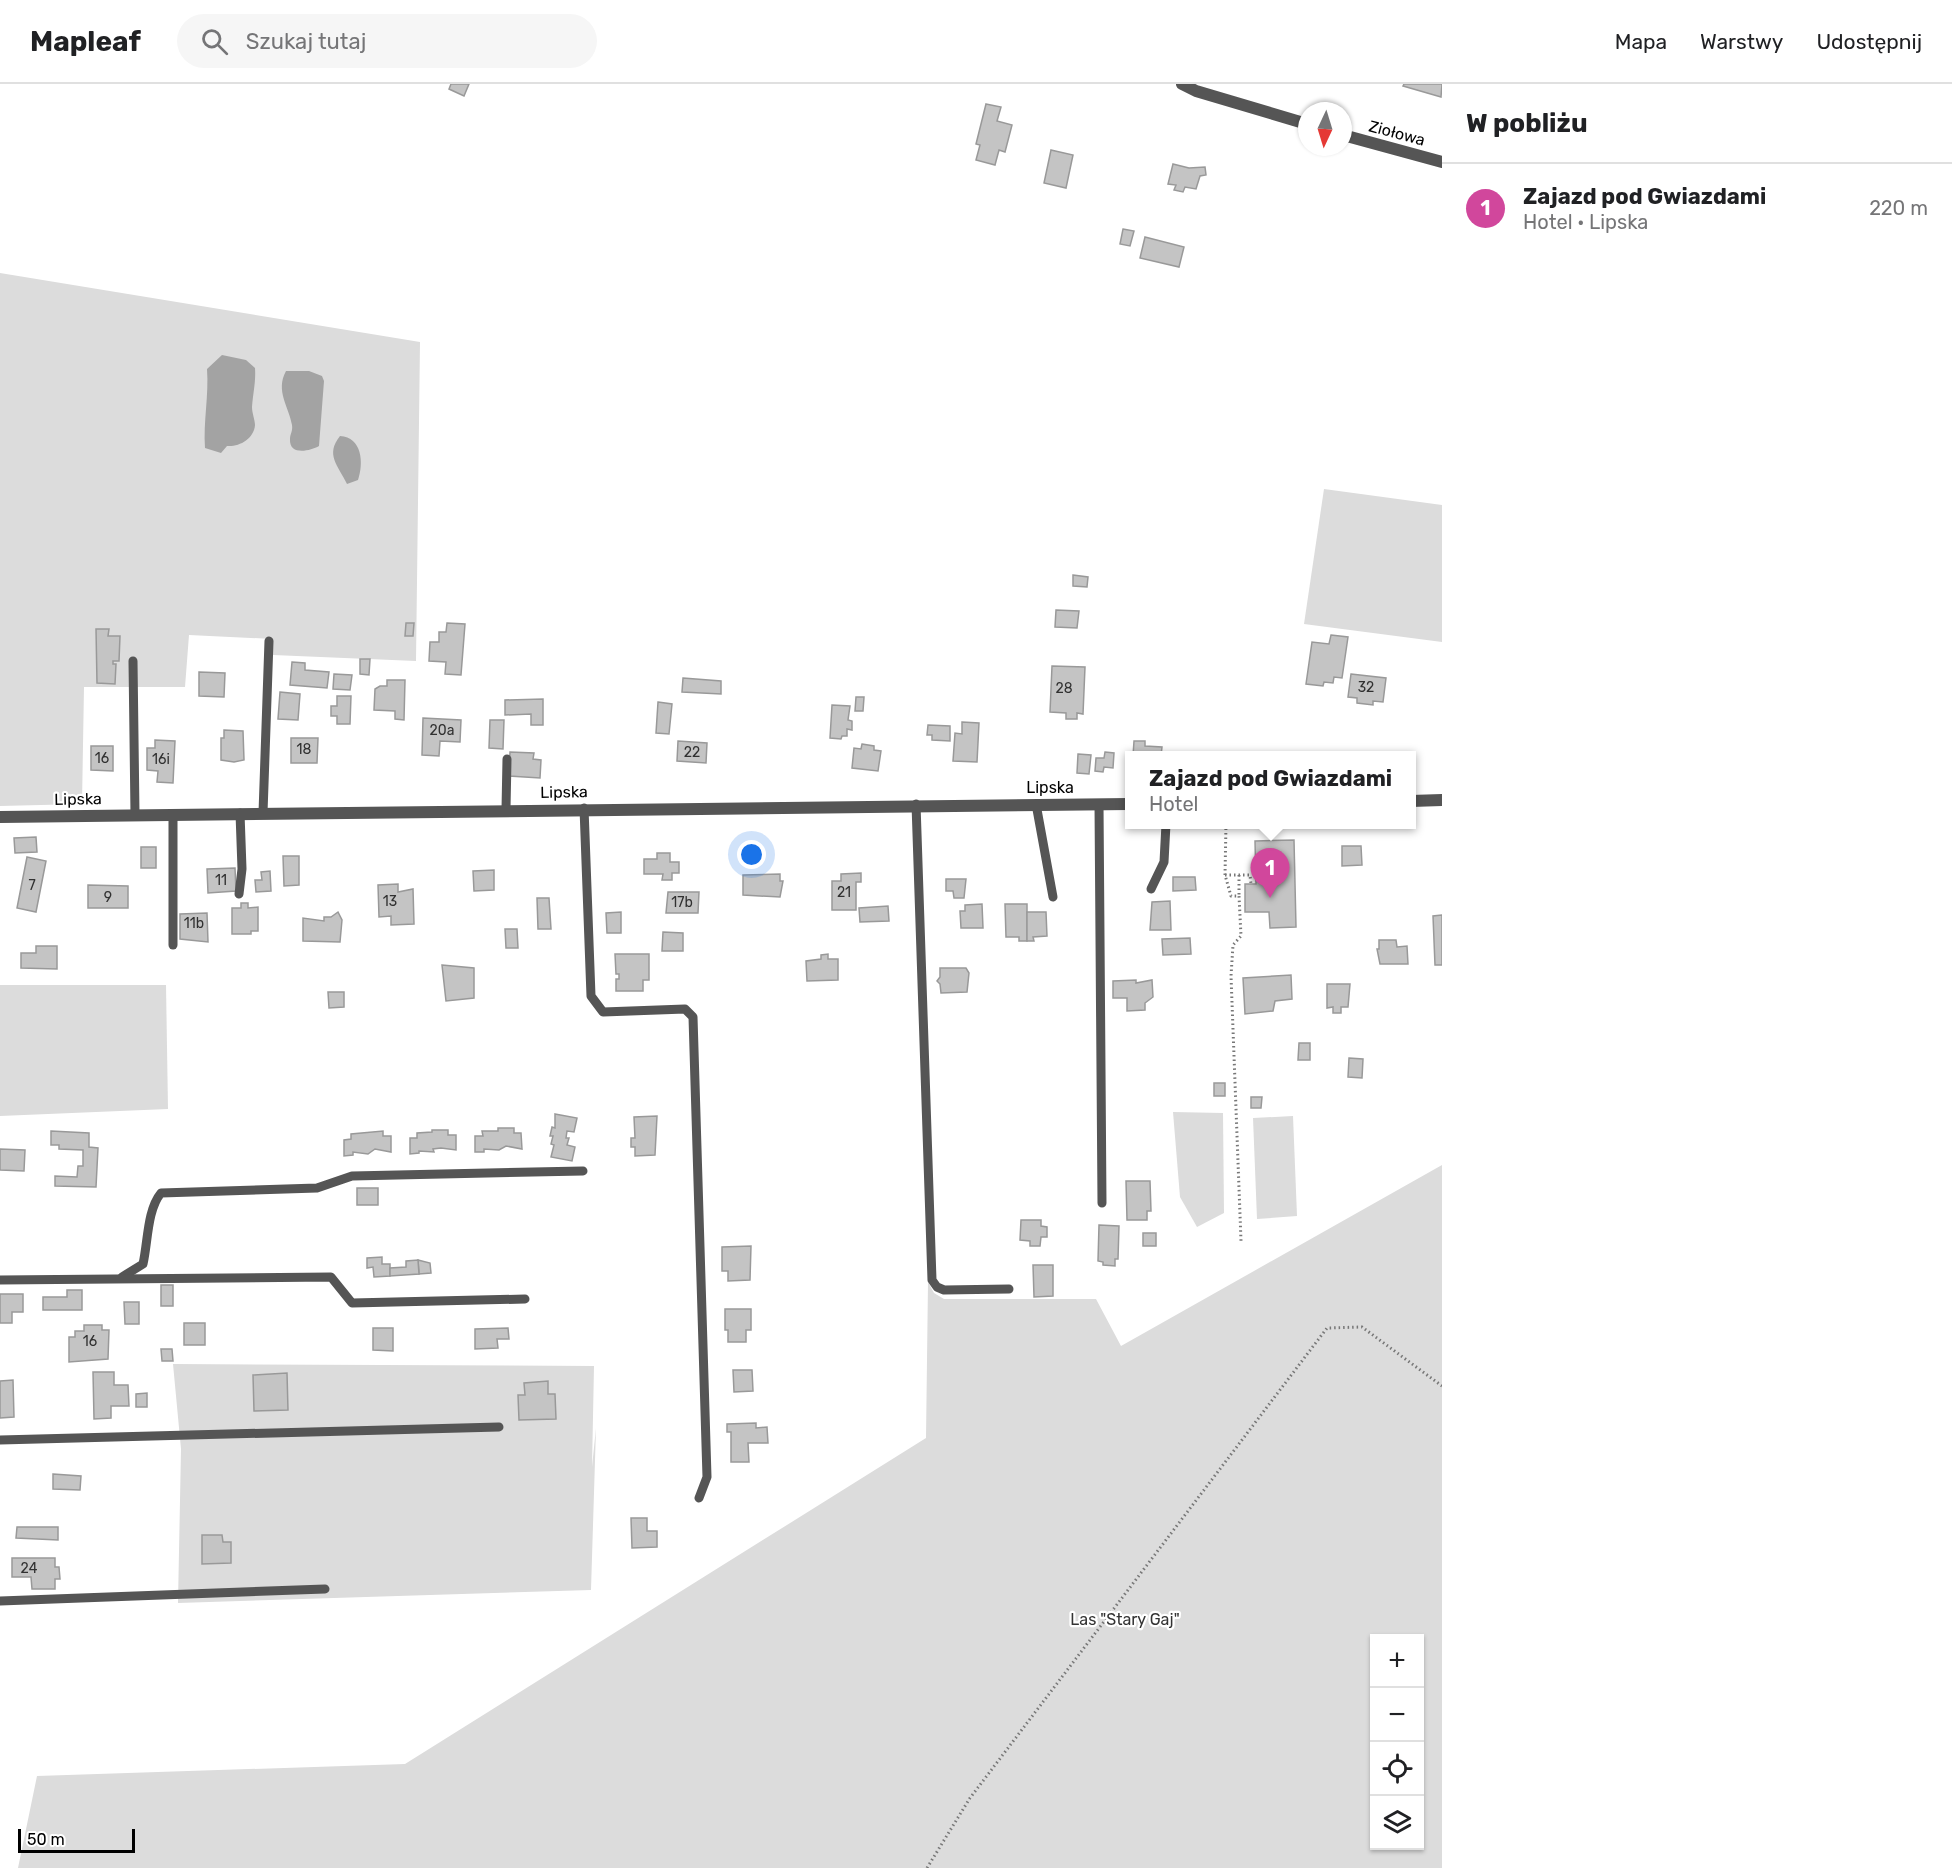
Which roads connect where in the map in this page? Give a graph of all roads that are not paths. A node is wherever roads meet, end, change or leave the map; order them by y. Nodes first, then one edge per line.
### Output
1 (1182, 84) edge
2 (1298, 121) edge
3 (1352, 137) edge
4 (1442, 162) edge
5 (269, 641) dead end
6 (133, 661) dead end
7 (507, 759) dead end
8 (1442, 800) edge
9 (1416, 801) edge
10 (916, 804) junction
11 (1036, 804) junction
12 (1099, 804) junction
13 (1125, 804) edge
14 (584, 808) junction
15 (506, 809) junction
16 (240, 813) junction
17 (262, 813) junction
18 (135, 814) junction
19 (173, 814) junction
20 (0, 817) edge
21 (1166, 829) edge
22 (1150, 889) dead end
23 (240, 894) dead end
24 (1053, 897) dead end
25 (173, 945) dead end
26 (583, 1172) dead end
27 (1102, 1203) dead end
28 (120, 1279) junction
29 (0, 1280) edge
30 (1009, 1289) dead end
31 (525, 1299) dead end
32 (499, 1427) dead end
33 (0, 1440) edge
34 (699, 1498) dead end
35 (325, 1589) dead end
36 (0, 1601) edge

1 - 2 street
3 - 4 street, Ziołowa
5 - 17 lane
6 - 18 lane
7 - 15 lane
8 - 9 street
10 - 11 street, Lipska
10 - 14 street, Lipska
10 - 30 lane
11 - 12 street, Lipska
11 - 24 lane
12 - 13 street, Lipska
12 - 27 lane
14 - 15 street, Lipska
14 - 34 lane
15 - 17 street, Lipska
16 - 17 street, Lipska
16 - 19 street, Lipska
16 - 23 lane
18 - 19 street, Lipska
18 - 20 street, Lipska
19 - 25 lane
21 - 22 lane
26 - 28 lane
28 - 29 lane
28 - 31 lane
32 - 33 lane
35 - 36 lane

